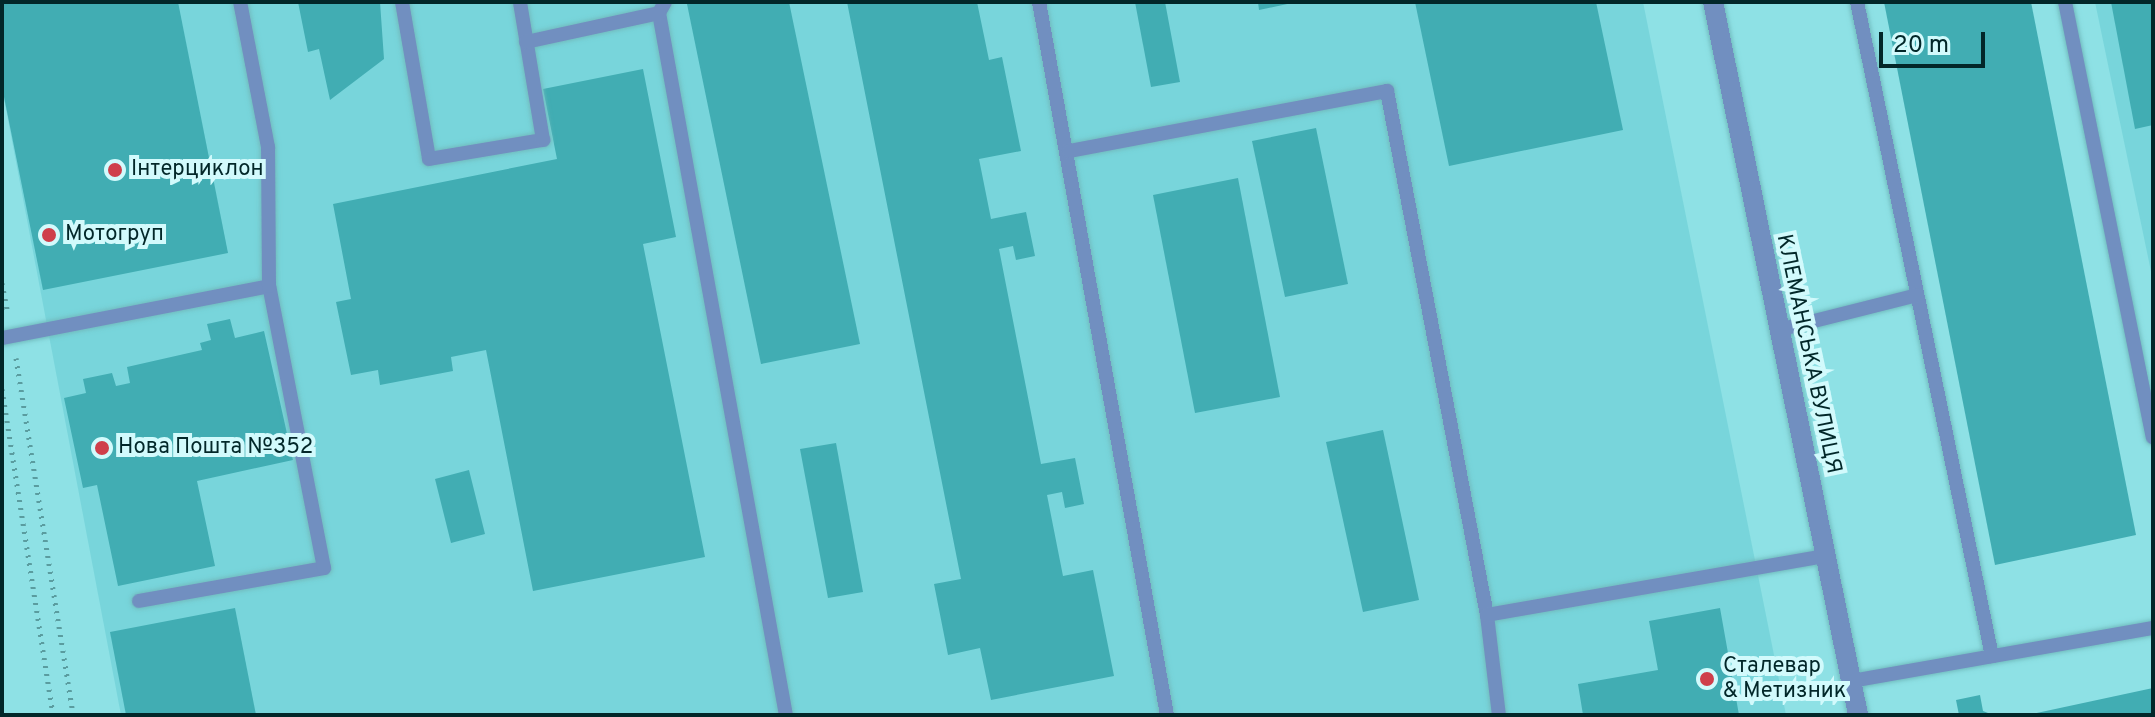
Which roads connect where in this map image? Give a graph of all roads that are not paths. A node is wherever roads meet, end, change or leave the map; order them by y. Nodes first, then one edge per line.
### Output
1 (240, 2) edge
2 (402, 2) edge
3 (520, 2) edge
4 (1039, 2) edge
5 (1713, 2) edge
6 (1857, 2) edge
7 (2065, 2) edge
8 (662, 7) edge
9 (526, 42) junction
10 (1069, 151) junction
11 (269, 286) junction
12 (1917, 295) junction
13 (1778, 330) junction
14 (7, 337) edge
15 (2153, 437) edge
16 (1826, 556) junction
17 (139, 601) dead end
18 (1487, 615) junction
19 (2153, 628) edge
20 (1992, 656) junction
21 (1852, 681) junction
22 (786, 715) edge
23 (1167, 715) edge
24 (1499, 715) edge
25 (1858, 715) edge

1 - 11 lane
2 - 9 lane
3 - 9 lane
4 - 10 lane
5 - 13 street, КЛЕМАНСЬКА ВУЛИЦЯ
6 - 12 lane
7 - 15 lane
8 - 9 lane
8 - 22 lane
10 - 18 lane
10 - 23 lane
11 - 14 lane
11 - 17 lane
12 - 13 lane
12 - 20 lane
13 - 16 street, КЛЕМАНСЬКА ВУЛИЦЯ
16 - 18 lane
16 - 21 street, КЛЕМАНСЬКА ВУЛИЦЯ
18 - 24 lane
19 - 20 lane
20 - 21 lane
21 - 25 street, КЛЕМАНСЬКА ВУЛИЦЯ

